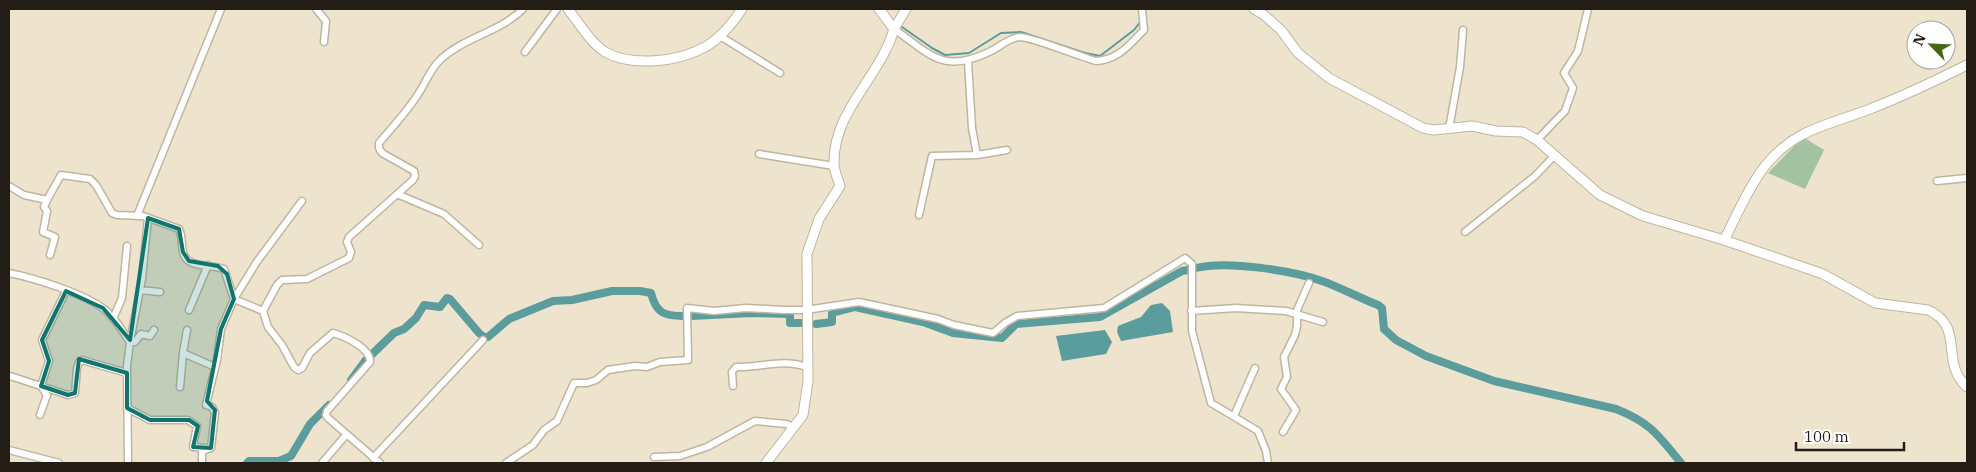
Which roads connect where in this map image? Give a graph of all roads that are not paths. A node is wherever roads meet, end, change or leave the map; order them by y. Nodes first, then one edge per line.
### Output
1 (221, 9) edge
2 (316, 9) edge
3 (523, 9) edge
4 (557, 9) edge
5 (568, 9) edge
6 (742, 9) edge
7 (879, 9) edge
8 (906, 9) edge
9 (1142, 9) edge
10 (1254, 9) edge
11 (1588, 9) edge
12 (894, 29) junction
13 (1463, 30) dead end
14 (720, 36) junction
15 (324, 42) dead end
16 (525, 52) dead end
17 (968, 61) junction
18 (1967, 65) edge
19 (780, 73) dead end
20 (1449, 129) junction
21 (1538, 140) junction
22 (1007, 150) dead end
23 (759, 154) dead end
24 (977, 155) junction
25 (1554, 156) junction
26 (834, 166) junction
27 (1967, 178) edge
28 (1937, 181) dead end
29 (9, 186) edge
30 (397, 194) junction
31 (47, 200) junction
32 (302, 201) dead end
33 (919, 214) dead end
34 (137, 216) junction
35 (148, 218) junction
36 (1464, 232) dead end
37 (1724, 240) junction
38 (479, 245) dead end
39 (126, 246) dead end
40 (50, 255) dead end
41 (208, 265) junction
42 (9, 273) edge
43 (1308, 283) dead end
44 (140, 290) junction
45 (66, 291) junction
46 (160, 292) dead end
47 (234, 299) junction
48 (189, 310) dead end
49 (263, 311) junction
50 (1190, 311) junction
51 (807, 312) junction
52 (1298, 314) junction
53 (114, 318) junction
54 (1323, 322) dead end
55 (154, 330) dead end
56 (187, 330) dead end
57 (483, 340) dead end
58 (130, 342) junction
59 (183, 353) junction
60 (215, 367) junction
61 (807, 367) junction
62 (1254, 368) dead end
63 (127, 373) junction
64 (10, 376) dead end
65 (41, 386) junction
66 (733, 386) dead end
67 (180, 387) dead end
68 (1967, 387) edge
69 (127, 408) junction
70 (40, 415) dead end
71 (1234, 416) junction
72 (793, 428) junction
73 (1283, 432) dead end
74 (346, 434) junction
75 (211, 448) junction
76 (9, 450) edge
77 (654, 456) dead end
78 (373, 458) junction
79 (59, 463) edge
80 (128, 463) edge
81 (202, 463) edge
82 (322, 463) edge
83 (380, 463) edge
84 (506, 463) edge
85 (766, 463) edge
86 (1268, 463) edge

1 - 34 street
2 - 15 street
3 - 30 street
4 - 16 street
5 - 14 street
6 - 14 street
7 - 12 street
8 - 12 street
9 - 17 street
10 - 20 street
11 - 21 street
12 - 17 street
12 - 26 street
13 - 20 street
14 - 19 street
17 - 24 street
18 - 37 street
20 - 21 street
21 - 25 street
22 - 24 street
23 - 26 street
24 - 33 street
25 - 36 street
25 - 37 street
26 - 51 street
27 - 28 street
29 - 31 street
30 - 38 street
30 - 49 street
31 - 34 street
31 - 40 street
32 - 47 street
34 - 35 street
35 - 41 street
35 - 44 street
37 - 68 street
39 - 53 street
41 - 47 street
41 - 48 street
42 - 45 street
43 - 52 street
44 - 46 street
44 - 58 street
45 - 53 street
45 - 65 street
47 - 49 street
47 - 60 street
49 - 74 street
50 - 51 street
50 - 52 street
50 - 71 street
51 - 61 street
51 - 84 street
52 - 54 street
52 - 73 street
53 - 58 street
55 - 58 street
56 - 59 street
57 - 78 street
58 - 63 street
59 - 60 street
59 - 67 street
60 - 75 street
61 - 66 street
61 - 72 street
62 - 71 street
63 - 65 street
63 - 69 street
64 - 65 street
65 - 70 street
69 - 75 street
69 - 80 street
71 - 86 street
72 - 77 street
72 - 85 street
74 - 78 street
74 - 82 street
75 - 81 street
76 - 79 street
78 - 83 street

